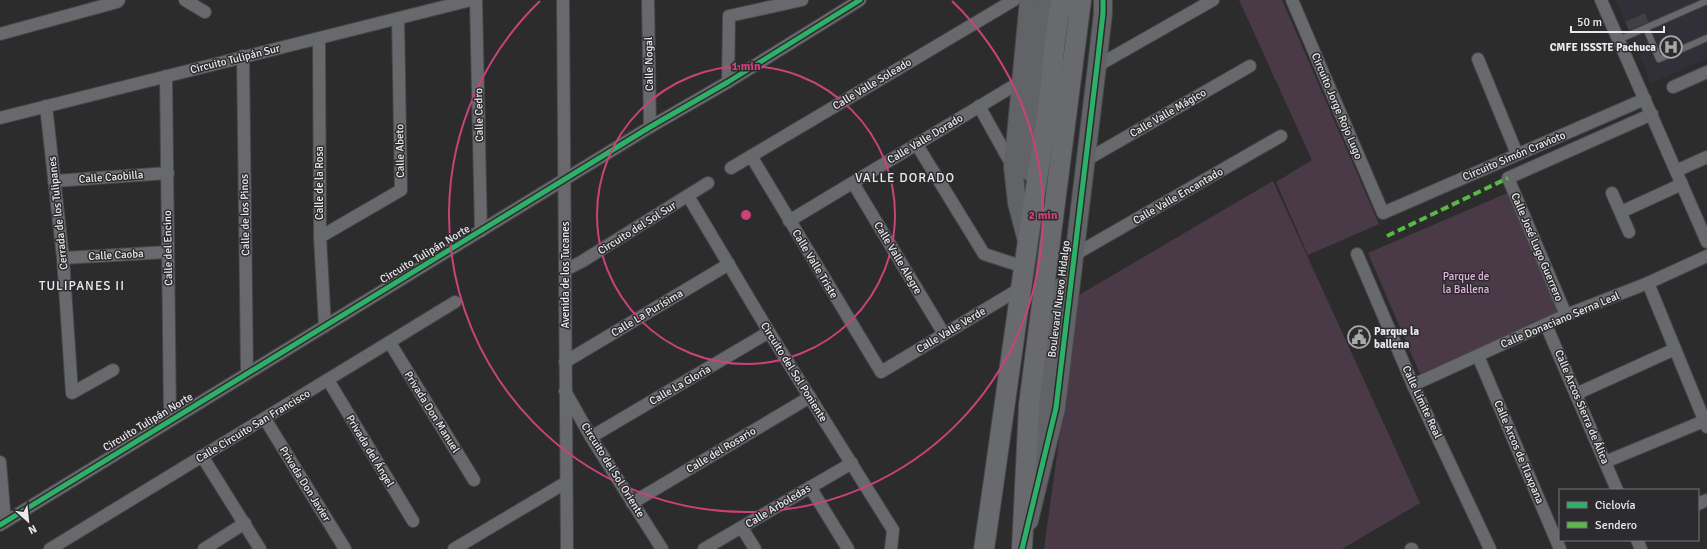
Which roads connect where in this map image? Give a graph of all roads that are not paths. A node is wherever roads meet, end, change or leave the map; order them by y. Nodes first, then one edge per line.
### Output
1 (119, 0) edge
2 (185, 0) edge
3 (471, 0) edge
4 (476, 0) edge
5 (563, 0) edge
6 (648, 0) edge
7 (802, 0) edge
8 (860, 0) edge
9 (1014, 0) edge
10 (1029, 0) edge
11 (1047, 0) edge
12 (1062, 0) edge
13 (1081, 0) edge
14 (1096, 0) edge
15 (1103, 0) edge
16 (1213, 0) edge
17 (1292, 0) edge
18 (1601, 0) edge
19 (1707, 2) edge
20 (205, 12) dead end
21 (398, 19) junction
22 (1646, 28) junction
23 (0, 34) edge
24 (1707, 38) edge
25 (319, 39) junction
26 (1618, 40) junction
27 (243, 56) junction
28 (1478, 59) dead end
29 (1097, 66) junction
30 (1250, 66) dead end
31 (1707, 72) edge
32 (166, 76) junction
33 (728, 82) junction
34 (1020, 82) junction
35 (1673, 87) dead end
36 (1645, 99) junction
37 (46, 106) junction
38 (979, 106) junction
39 (1652, 114) junction
40 (0, 118) edge
41 (650, 127) junction
42 (1281, 136) dead end
43 (917, 145) junction
44 (1517, 154) junction
45 (750, 156) junction
46 (1707, 157) edge
47 (1086, 160) junction
48 (731, 168) dead end
49 (1013, 168) junction
50 (1676, 171) junction
51 (168, 173) junction
52 (1508, 178) joint
53 (565, 180) junction
54 (54, 181) junction
55 (708, 183) dead end
56 (853, 183) junction
57 (1682, 184) junction
58 (1612, 193) dead end
59 (688, 196) junction
60 (1621, 212) junction
61 (1383, 213) joint
62 (789, 221) junction
63 (481, 231) junction
64 (1629, 232) dead end
65 (320, 237) junction
66 (1027, 241) junction
67 (1707, 242) edge
68 (168, 252) junction
69 (1356, 254) dead end
70 (1074, 255) junction
71 (1707, 256) edge
72 (63, 258) junction
73 (729, 264) junction
74 (1024, 267) junction
75 (565, 270) junction
76 (1648, 283) junction
77 (1022, 288) junction
78 (455, 302) dead end
79 (1566, 315) junction
80 (1546, 325) junction
81 (325, 326) junction
82 (769, 332) junction
83 (944, 334) junction
84 (390, 343) junction
85 (1675, 349) junction
86 (1478, 356) junction
87 (565, 362) junction
88 (112, 370) dead end
89 (881, 372) joint
90 (247, 374) junction
91 (328, 380) junction
92 (1413, 385) junction
93 (565, 391) junction
94 (1576, 394) junction
95 (810, 398) junction
96 (170, 419) junction
97 (265, 419) junction
98 (1706, 424) edge
99 (591, 437) junction
100 (202, 456) junction
101 (0, 462) edge
102 (1605, 462) junction
103 (852, 463) junction
104 (474, 480) dead end
105 (565, 484) junction
106 (810, 487) junction
107 (1616, 489) edge
108 (632, 503) junction
109 (413, 521) dead end
110 (3, 523) edge
111 (245, 524) junction
112 (742, 528) junction
113 (50, 549) edge
114 (204, 549) edge
115 (260, 549) edge
116 (345, 549) edge
117 (454, 549) edge
118 (567, 549) edge
119 (662, 549) edge
120 (704, 549) edge
121 (756, 549) edge
122 (848, 549) edge
123 (891, 549) edge
124 (984, 549) edge
125 (1022, 549) edge
126 (1490, 549) edge
127 (1560, 549) edge

1 - 23 street
2 - 20 street
3 - 21 street, Circuito Tulipán Sur
4 - 63 street, Calle Cedro
5 - 53 street, Avenida de los Tucanes
6 - 41 street, Calle Nogal
7 - 33 street
8 - 33 street, Circuito Tulipán Norte
9 - 45 street, Calle Valle Soleado
10 - 34 main road
11 - 66 main road
12 - 66 main road
13 - 125 main road, Boulevard Nuevo Hidalgo
14 - 125 main road, Boulevard Nuevo Hidalgo
15 - 29 main road, Boulevard Nuevo Hidalgo
16 - 29 street
17 - 61 street, Circuito Jorge Rojo Lugo
18 - 26 street
19 - 22 lane
21 - 25 street, Circuito Tulipán Sur
21 - 65 street, Calle Abeto
22 - 24 lane
22 - 26 lane
25 - 27 street, Circuito Tulipán Sur
25 - 65 street, Calle de la Rosa
26 - 36 street
27 - 32 street, Circuito Tulipán Sur
27 - 90 street, Calle de los Pinos
28 - 44 street
29 - 47 main road, Boulevard Nuevo Hidalgo
30 - 47 street, Calle Valle Mágico
31 - 35 street
32 - 37 street, Circuito Tulipán Sur
32 - 51 street, Calle del Encino
33 - 41 street, Circuito Tulipán Norte
34 - 38 street, Calle Valle Dorado
34 - 49 main road
36 - 39 street
36 - 44 street, Circuito Simón Cravioto
37 - 40 street, Circuito Tulipán Sur
37 - 54 street, Cerrada de los Tulipanes
38 - 43 street, Calle Valle Dorado
38 - 49 street
39 - 50 street
39 - 52 street, Circuito Simón Cravioto
41 - 53 street, Circuito Tulipán Norte
42 - 70 street, Calle Valle Encantado
43 - 56 street, Calle Valle Dorado
43 - 74 street
44 - 61 street, Circuito Simón Cravioto
45 - 48 street, Calle Valle Soleado
45 - 62 street, Calle Valle Triste
46 - 50 street
47 - 70 main road, Boulevard Nuevo Hidalgo
49 - 66 main road
50 - 57 street
51 - 54 street, Calle Caobilla
51 - 68 street, Calle del Encino
52 - 79 street, Calle José Lugo Guerrero
53 - 63 street, Circuito Tulipán Norte
53 - 75 street, Avenida de los Tucanes
54 - 72 street, Cerrada de los Tulipanes
55 - 59 street, Circuito del Sol Sur
56 - 62 street, Calle Valle Dorado
56 - 83 street, Calle Valle Alegre
57 - 60 street
57 - 67 street
58 - 60 street
59 - 73 street, Circuito del Sol Poniente
59 - 75 street, Circuito del Sol Sur
60 - 64 street
62 - 89 street, Calle Valle Triste
63 - 81 street, Circuito Tulipán Norte
65 - 81 street, Calle de la Rosa
66 - 74 main road
68 - 72 street, Calle Caoba
68 - 96 street, Calle del Encino
69 - 92 street, Calle Límite Real
70 - 125 main road, Boulevard Nuevo Hidalgo
71 - 76 street, Calle Donaciano Serna Leal
72 - 88 street, Cerrada de los Tulipanes
73 - 82 street, Circuito del Sol Poniente
73 - 87 street, Calle La Purísima
74 - 77 main road
75 - 87 street, Avenida de los Tucanes
76 - 79 street, Calle Donaciano Serna Leal
76 - 85 street
77 - 83 street, Calle Valle Verde
77 - 124 main road
78 - 84 street, Calle Circuito San Francisco
79 - 80 street, Calle Donaciano Serna Leal
80 - 86 street, Calle Donaciano Serna Leal
80 - 94 street, Calle Arcos Sierra de Álica
81 - 90 street, Circuito Tulipán Norte
82 - 95 street, Circuito del Sol Poniente
82 - 99 street, Calle La Gloria
83 - 89 street, Calle Valle Verde
84 - 91 street, Calle Circuito San Francisco
84 - 104 street, Privada Don Manuel
85 - 94 street
85 - 98 street
86 - 92 street, Calle Donaciano Serna Leal
86 - 127 street, Calle Arcos de Tlaxpana
87 - 93 street, Avenida de los Tucanes
90 - 96 street, Circuito Tulipán Norte
91 - 97 street, Calle Circuito San Francisco
91 - 109 street, Privada del Ángel
92 - 126 street, Calle Límite Real
93 - 99 street, Circuito del Sol Oriente
93 - 105 street, Avenida de los Tucanes
94 - 102 street, Calle Arcos Sierra de Álica
95 - 103 street, Circuito del Sol Poniente
95 - 108 street, Calle del Rosario
96 - 110 street, Circuito Tulipán Norte
97 - 100 street, Calle Circuito San Francisco
97 - 116 street, Privada Don Javier
98 - 102 street
99 - 108 street, Circuito del Sol Oriente
100 - 111 street
100 - 113 street, Calle Circuito San Francisco
101 - 110 street
102 - 107 street, Calle Arcos Sierra de Álica
103 - 106 street, Calle Arboledas
103 - 123 street, Circuito del Sol Poniente
105 - 117 street
105 - 118 street, Avenida de los Tucanes
106 - 112 street, Calle Arboledas
106 - 122 street
108 - 119 street, Circuito del Sol Oriente
111 - 114 street
111 - 115 street
112 - 120 street, Calle Arboledas
112 - 121 street

